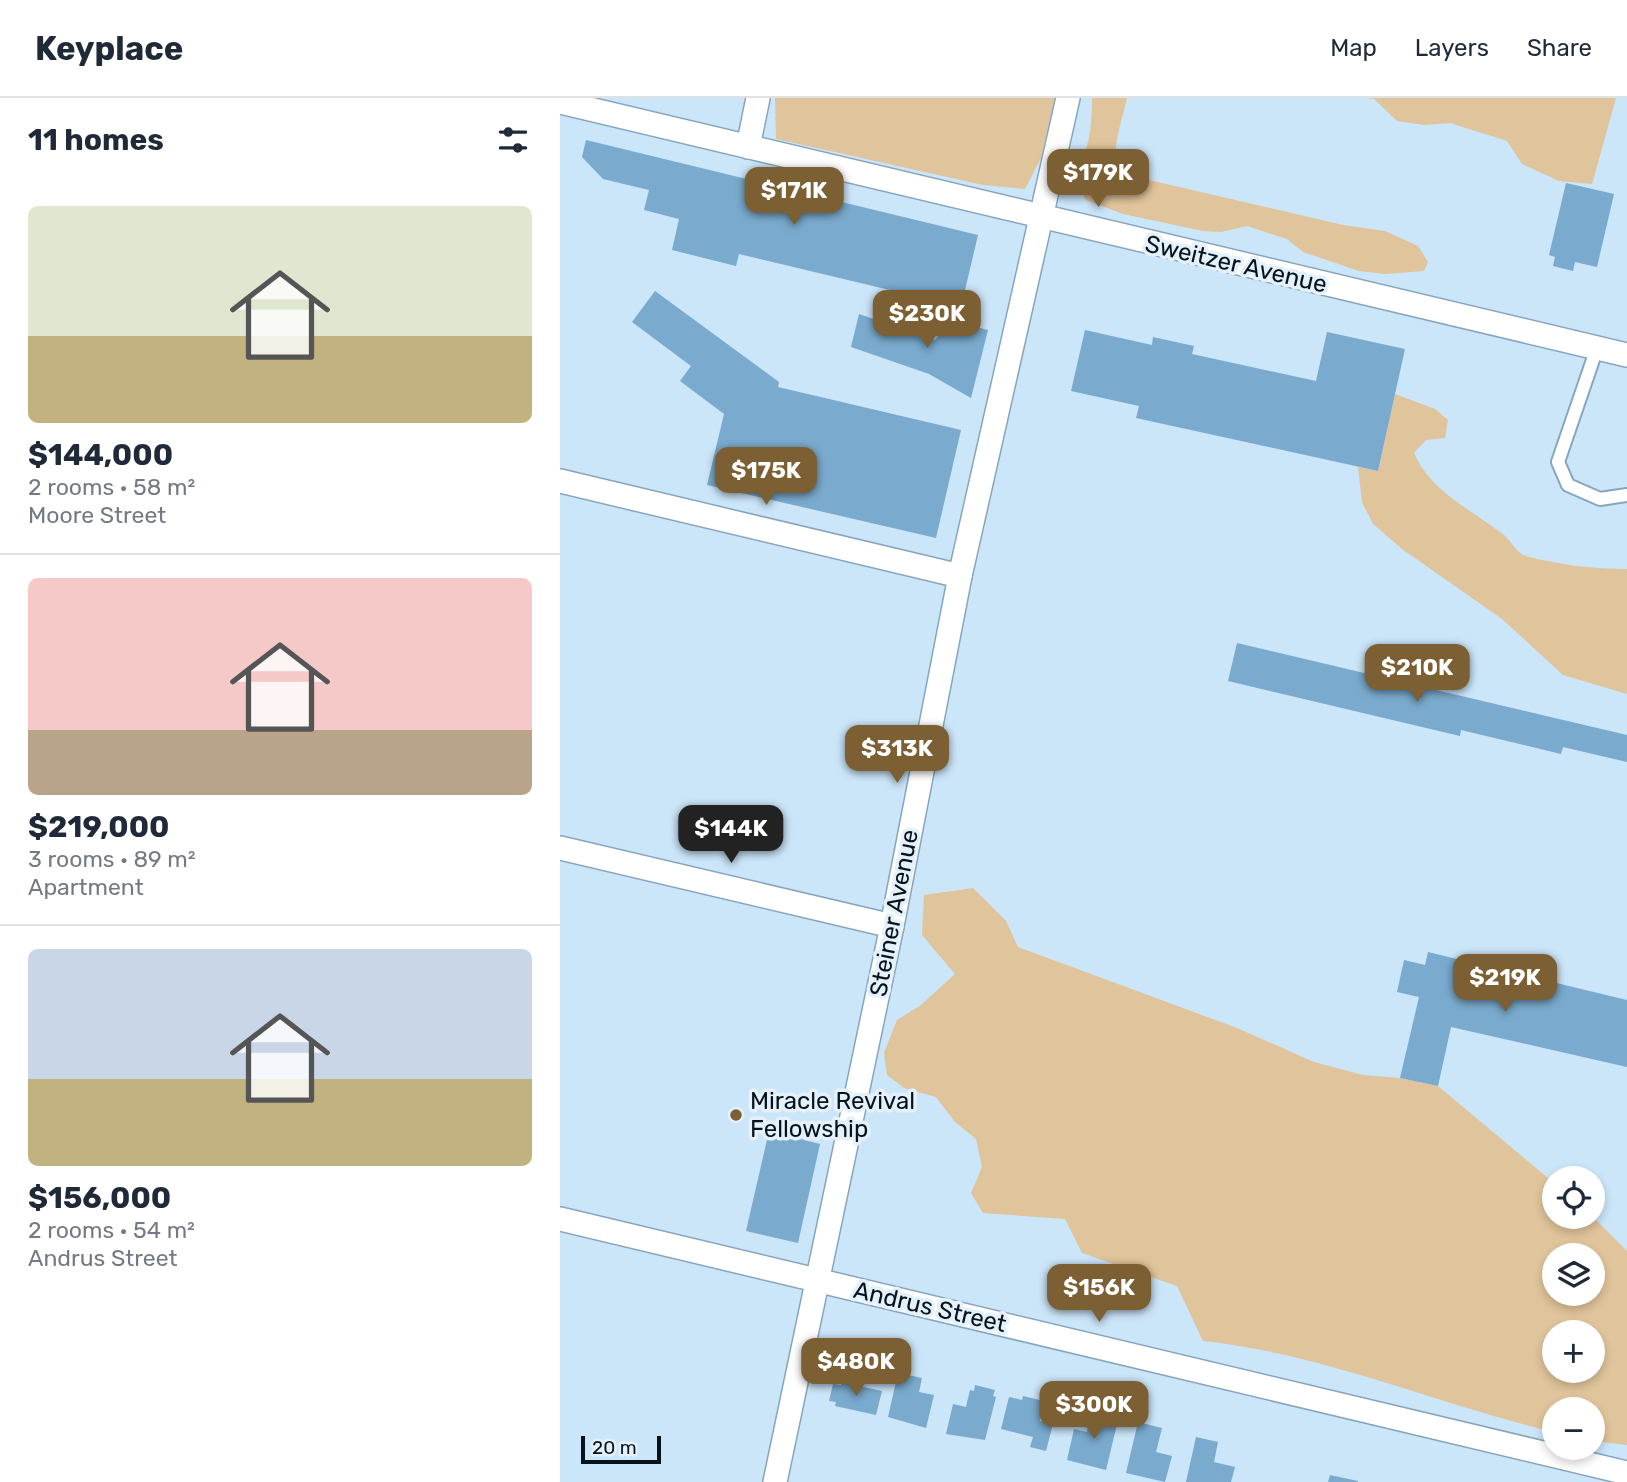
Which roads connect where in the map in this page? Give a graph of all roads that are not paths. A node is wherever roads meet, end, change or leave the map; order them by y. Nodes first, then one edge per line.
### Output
1 (758, 98) edge
2 (1068, 98) edge
3 (560, 102) edge
4 (748, 147) junction
5 (1040, 218) junction
6 (1597, 348) junction
7 (1627, 355) edge
8 (560, 481) edge
9 (1627, 495) edge
10 (960, 576) junction
11 (560, 848) edge
12 (892, 926) junction
13 (560, 1219) edge
14 (818, 1280) junction
15 (1627, 1474) edge
16 (775, 1482) edge

1 - 4 street
2 - 5 street, Steiner Avenue
3 - 4 street, Sweitzer Avenue
4 - 5 street, Sweitzer Avenue
5 - 6 street, Sweitzer Avenue
5 - 10 street, Steiner Avenue
6 - 7 street, Sweitzer Avenue
6 - 9 lane
8 - 10 street
10 - 12 street, Steiner Avenue
11 - 12 street
12 - 14 street, Steiner Avenue
13 - 14 street, Andrus Street
14 - 15 street, Andrus Street
14 - 16 street, Steiner Avenue

